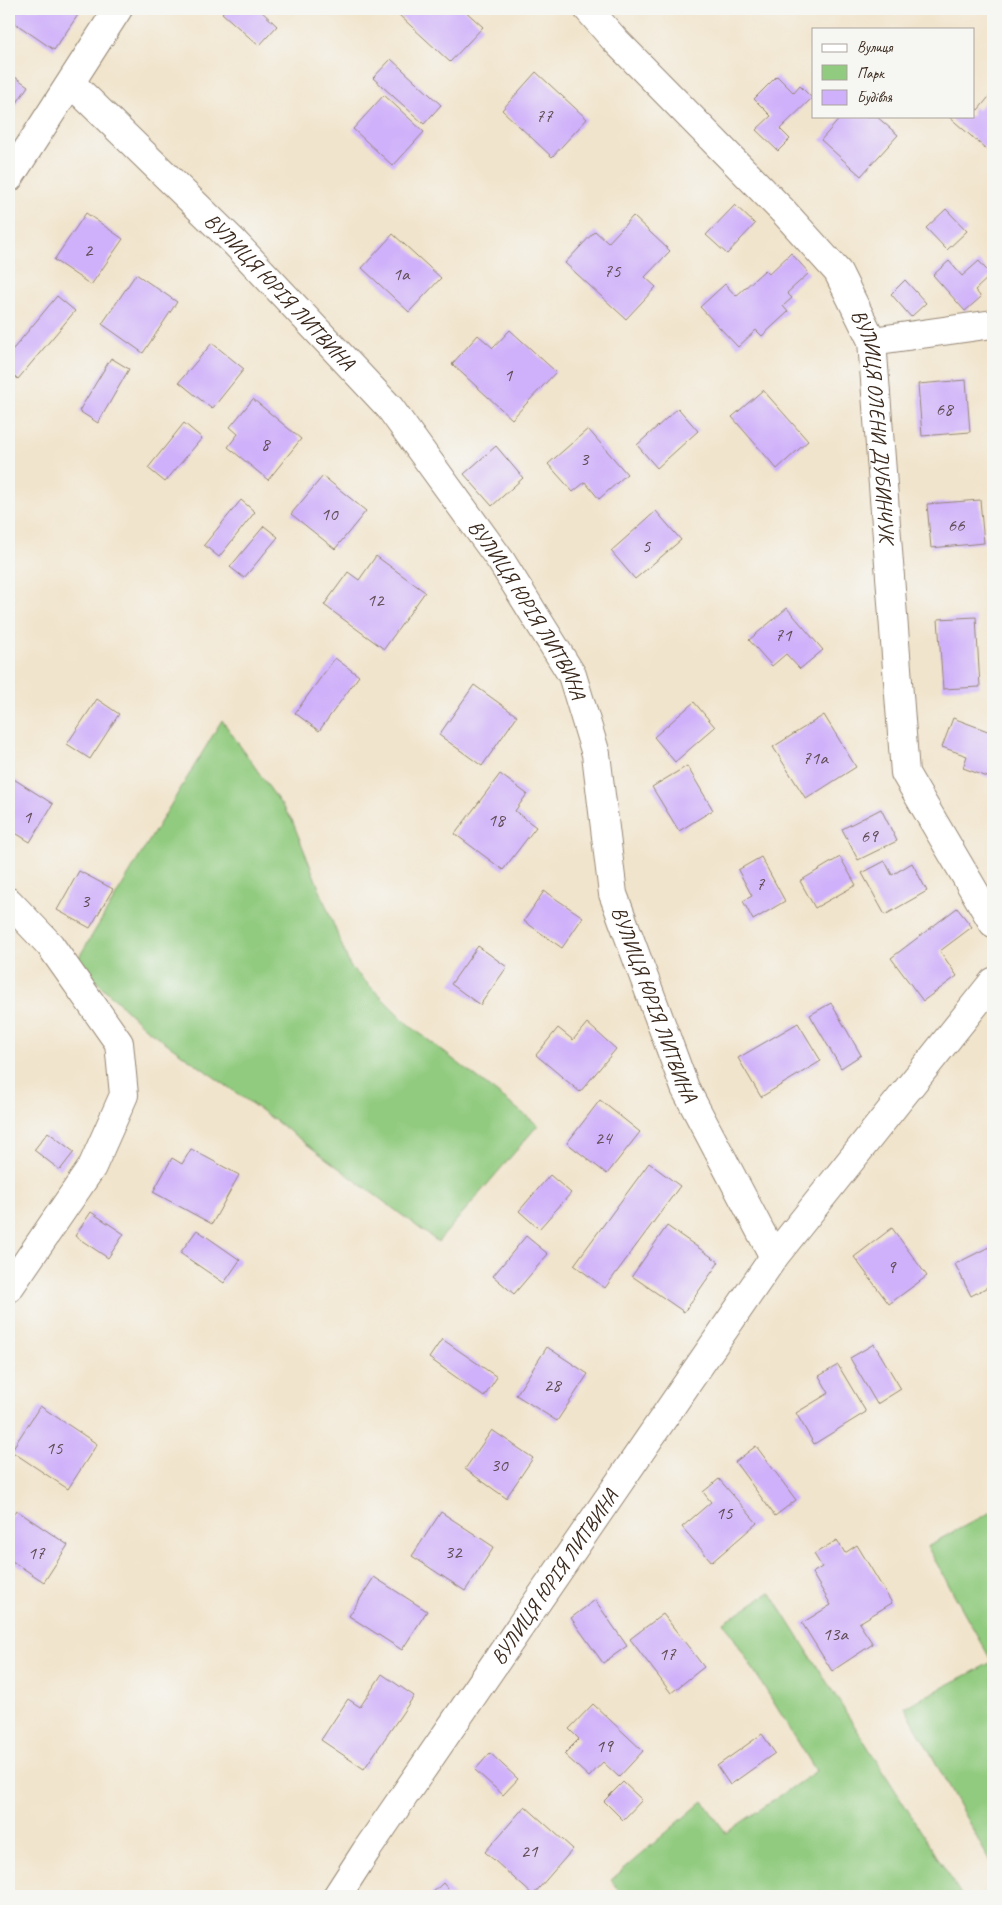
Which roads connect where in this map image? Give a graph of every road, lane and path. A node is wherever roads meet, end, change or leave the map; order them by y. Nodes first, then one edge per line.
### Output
1 (118, 9) edge
2 (588, 9) edge
3 (71, 83) junction
4 (9, 178) edge
5 (993, 324) edge
6 (872, 341) junction
7 (9, 902) edge
8 (993, 923) edge
9 (993, 982) edge
10 (774, 1257) junction
11 (9, 1288) edge
12 (337, 1896) edge

1 - 3 street
2 - 6 street, ВУЛИЦЯ ОЛЕНИ ДУБИНЧУК
3 - 4 street
3 - 10 street, ВУЛИЦЯ ЮРІЯ ЛИТВИНА
5 - 6 street
6 - 8 street, ВУЛИЦЯ ОЛЕНИ ДУБИНЧУК
7 - 11 street
9 - 10 street, ВУЛИЦЯ ЮРІЯ ЛИТВИНА
10 - 12 street, ВУЛИЦЯ ЮРІЯ ЛИТВИНА

